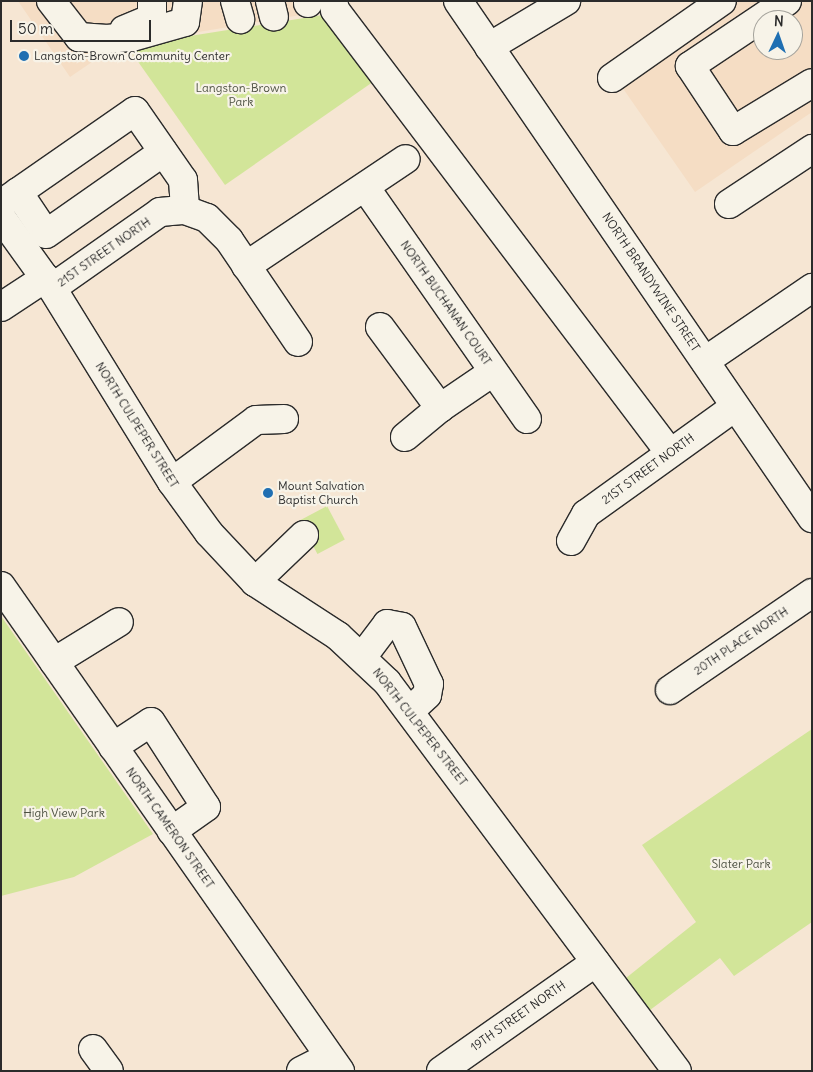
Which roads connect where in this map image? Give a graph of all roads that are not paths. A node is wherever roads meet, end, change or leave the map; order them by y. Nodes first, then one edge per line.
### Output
1 (52, 1) edge
2 (72, 1) edge
3 (152, 1) edge
4 (188, 1) edge
5 (458, 1) edge
6 (566, 1) edge
7 (722, 1) edge
8 (787, 1) edge
9 (316, 2) edge
10 (489, 47) junction
11 (612, 78) dead end
12 (812, 83) edge
13 (812, 149) edge
14 (163, 152) junction
15 (406, 159) dead end
16 (364, 187) junction
17 (10, 198) edge
18 (729, 204) dead end
19 (185, 210) junction
20 (1, 217) edge
21 (246, 266) junction
22 (48, 283) junction
23 (812, 288) edge
24 (1, 307) edge
25 (380, 326) dead end
26 (298, 342) dead end
27 (705, 360) junction
28 (493, 372) junction
29 (734, 407) junction
30 (440, 408) junction
31 (284, 419) dead end
32 (527, 420) dead end
33 (405, 437) dead end
34 (670, 453) junction
35 (172, 482) junction
36 (812, 518) edge
37 (304, 536) dead end
38 (571, 541) dead end
39 (255, 582) junction
40 (1, 586) edge
41 (812, 592) edge
42 (119, 622) dead end
43 (363, 656) junction
44 (54, 662) junction
45 (670, 690) dead end
46 (410, 711) junction
47 (113, 747) junction
48 (172, 831) junction
49 (596, 962) junction
50 (93, 1049) dead end
51 (335, 1064) edge
52 (109, 1071) edge
53 (301, 1071) edge
54 (441, 1071) edge
55 (677, 1071) edge

1 - 4 street
2 - 3 street
5 - 10 street, NORTH BRANDYWINE STREET
6 - 10 street
7 - 11 street
8 - 12 street
9 - 34 street
10 - 27 street, NORTH BRANDYWINE STREET
13 - 18 street
14 - 17 street
14 - 17 street
14 - 19 street
15 - 16 street
16 - 21 street
16 - 28 street, NORTH BUCHANAN COURT
19 - 21 street
19 - 22 street, 21ST STREET NORTH
20 - 22 street, NORTH CULPEPER STREET
21 - 26 street
22 - 24 street, 21ST STREET NORTH
22 - 35 street, NORTH CULPEPER STREET
23 - 27 street
25 - 30 street
27 - 29 street, NORTH BRANDYWINE STREET
28 - 30 street
28 - 32 street, NORTH BUCHANAN COURT
29 - 34 street, 21ST STREET NORTH
29 - 36 street, NORTH BRANDYWINE STREET
30 - 33 street
31 - 35 street
34 - 38 street, 21ST STREET NORTH
35 - 39 street, NORTH CULPEPER STREET
37 - 39 street
39 - 43 street, NORTH CULPEPER STREET
40 - 44 street, NORTH CAMERON STREET
41 - 45 street, 20TH PLACE NORTH
42 - 44 street
43 - 46 street, NORTH CULPEPER STREET
43 - 46 street
44 - 47 street, NORTH CAMERON STREET
46 - 49 street, NORTH CULPEPER STREET
47 - 48 street, NORTH CAMERON STREET
47 - 48 street
48 - 51 street, NORTH CAMERON STREET
49 - 54 street, 19TH STREET NORTH
49 - 55 street, NORTH CULPEPER STREET
50 - 52 street
51 - 53 street

